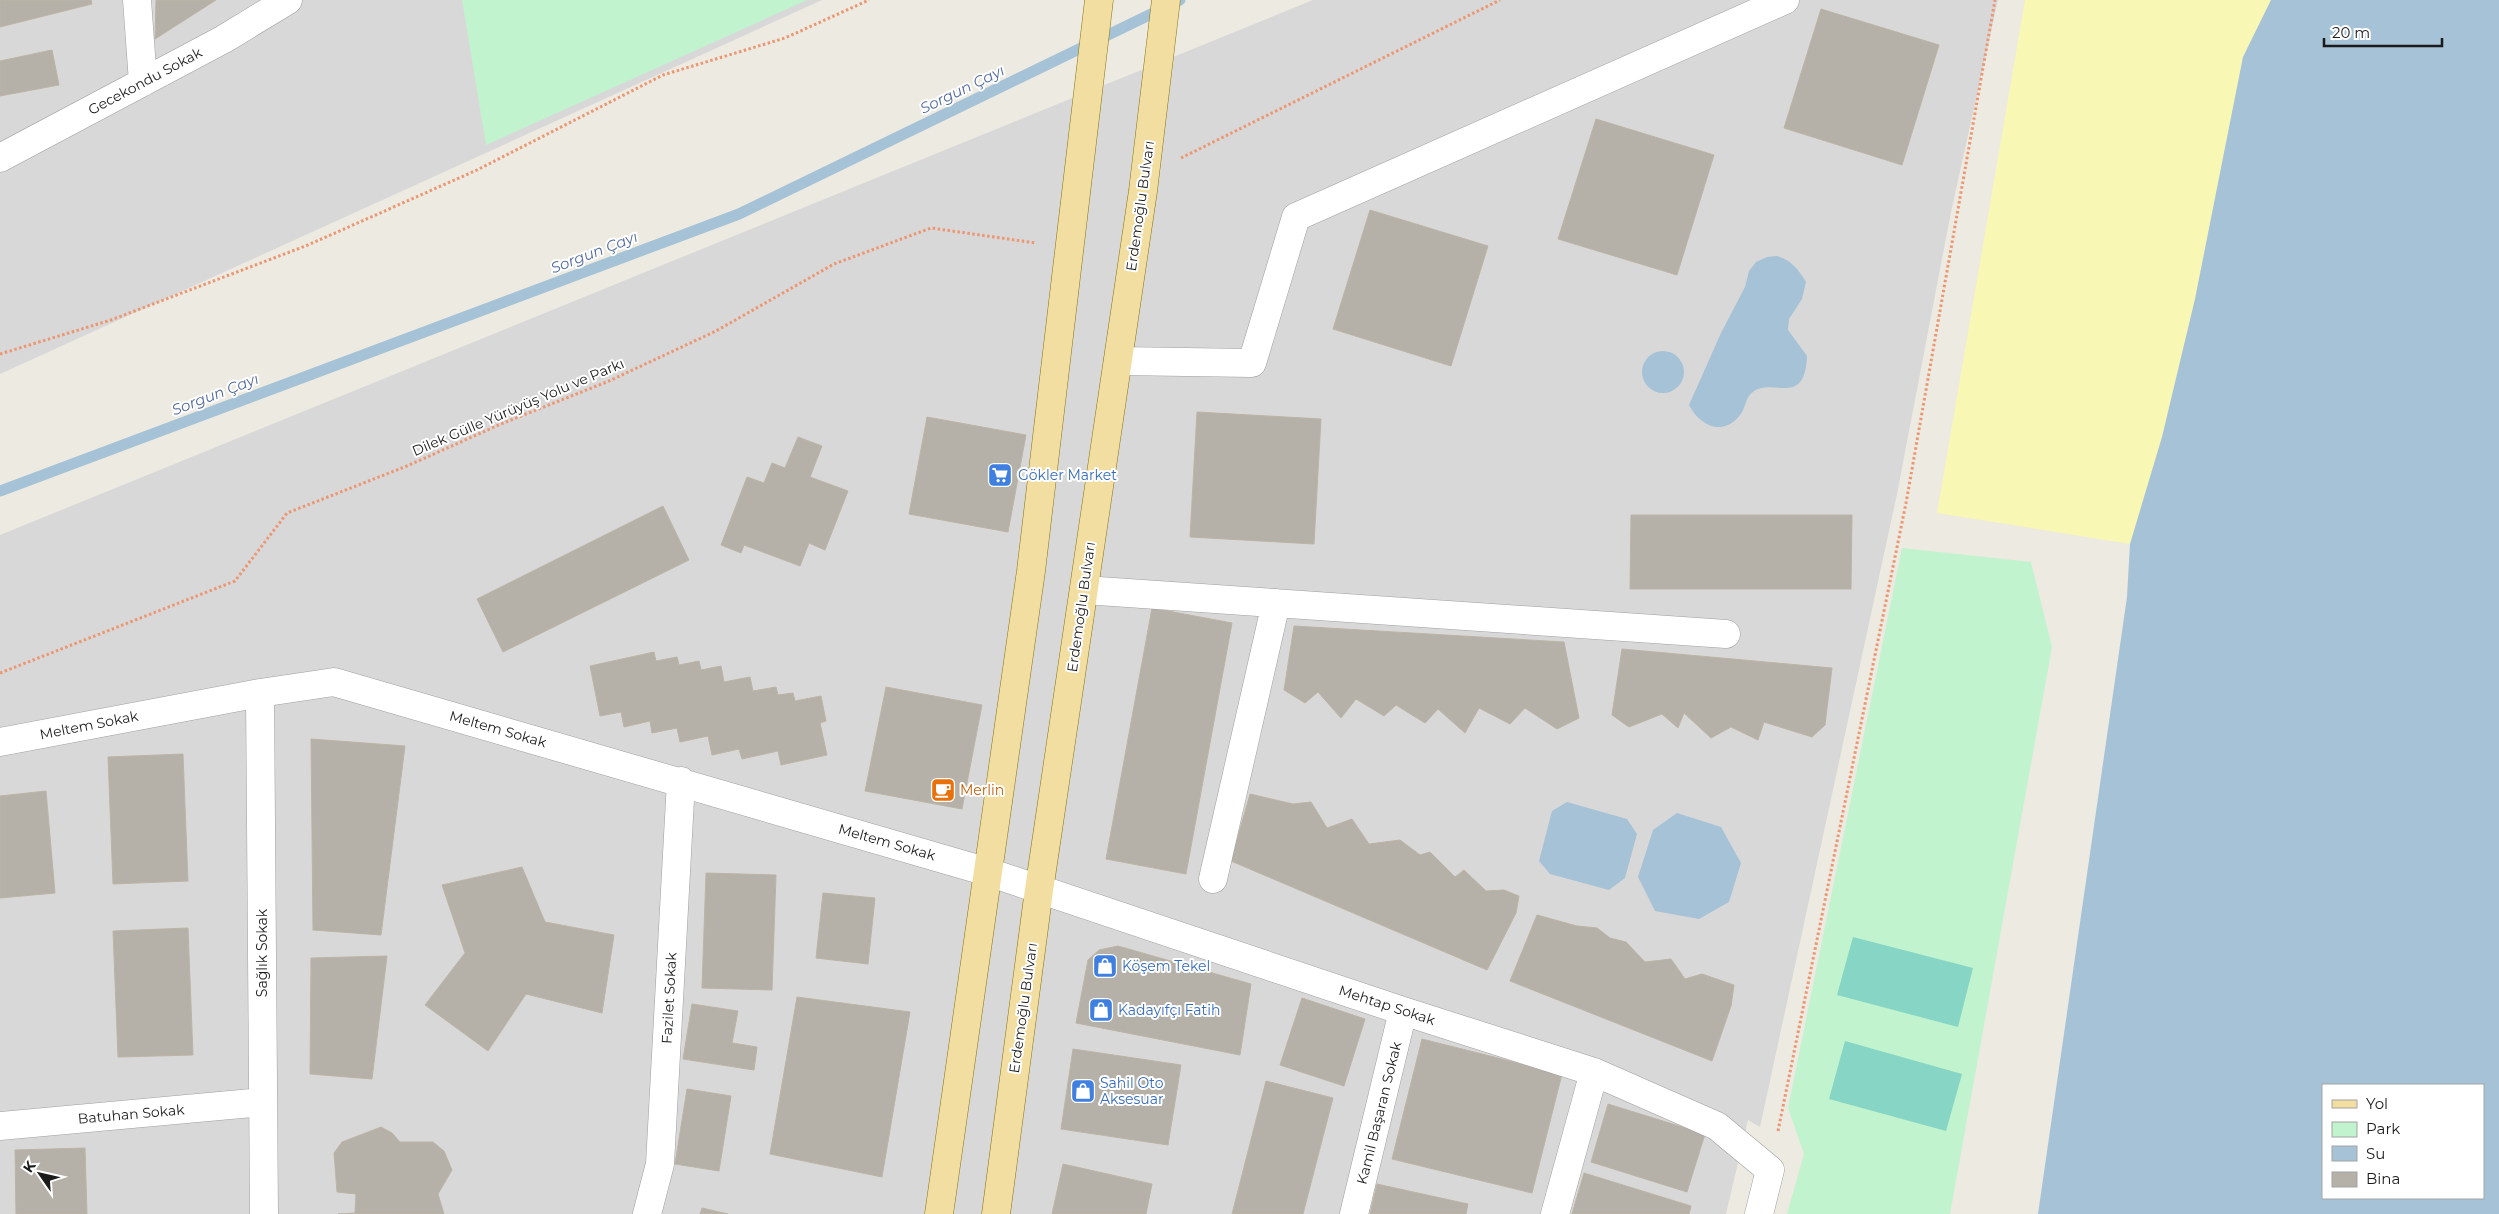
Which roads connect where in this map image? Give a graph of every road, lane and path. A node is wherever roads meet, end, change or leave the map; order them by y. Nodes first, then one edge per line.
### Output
1 (137, 0) edge
2 (288, 0) edge
3 (870, 0) edge
4 (1100, 0) edge
5 (1166, 0) edge
6 (1500, 0) edge
7 (1784, 0) edge
8 (1995, 0) edge
9 (143, 82) junction
10 (0, 158) edge
11 (1143, 191) junction
12 (1070, 248) junction
13 (0, 354) edge
14 (1118, 361) junction
15 (1084, 590) junction
16 (1276, 603) junction
17 (1726, 634) dead end
18 (0, 673) edge
19 (260, 693) junction
20 (0, 742) edge
21 (681, 781) junction
22 (988, 872) junction
23 (1213, 879) dead end
24 (1039, 890) junction
25 (1404, 1011) junction
26 (1594, 1072) junction
27 (263, 1102) junction
28 (0, 1126) edge
29 (1770, 1170) junction
30 (264, 1214) edge
31 (647, 1214) edge
32 (939, 1214) edge
33 (996, 1214) edge
34 (1354, 1214) edge
35 (1554, 1214) edge
36 (1759, 1214) edge

1 - 9 street
2 - 9 street, Gecekondu Sokak
3 - 13 path
4 - 12 main road
5 - 11 main road, Erdemoğlu Bulvarı
6 - 11 path
7 - 14 street
8 - 29 path
9 - 10 street, Gecekondu Sokak
11 - 14 main road, Erdemoğlu Bulvarı
12 - 18 path, Dilek Gülle Yürüyüş Yolu ve Parkı
12 - 22 main road
14 - 15 main road, Erdemoğlu Bulvarı
15 - 16 street
15 - 24 main road, Erdemoğlu Bulvarı
16 - 17 street
16 - 23 street
19 - 20 street, Meltem Sokak
19 - 21 street, Meltem Sokak
19 - 27 street, Sağlık Sokak
21 - 22 street, Meltem Sokak
21 - 31 street, Fazilet Sokak
22 - 24 street, Mehtap Sokak
22 - 32 main road
24 - 25 street, Mehtap Sokak
24 - 33 main road, Erdemoğlu Bulvarı
25 - 26 street, Mehtap Sokak
25 - 34 street, Kamil Başaran Sokak
26 - 29 street, Mehtap Sokak
26 - 35 street
27 - 28 street, Batuhan Sokak
27 - 30 street, Sağlık Sokak
29 - 36 street

